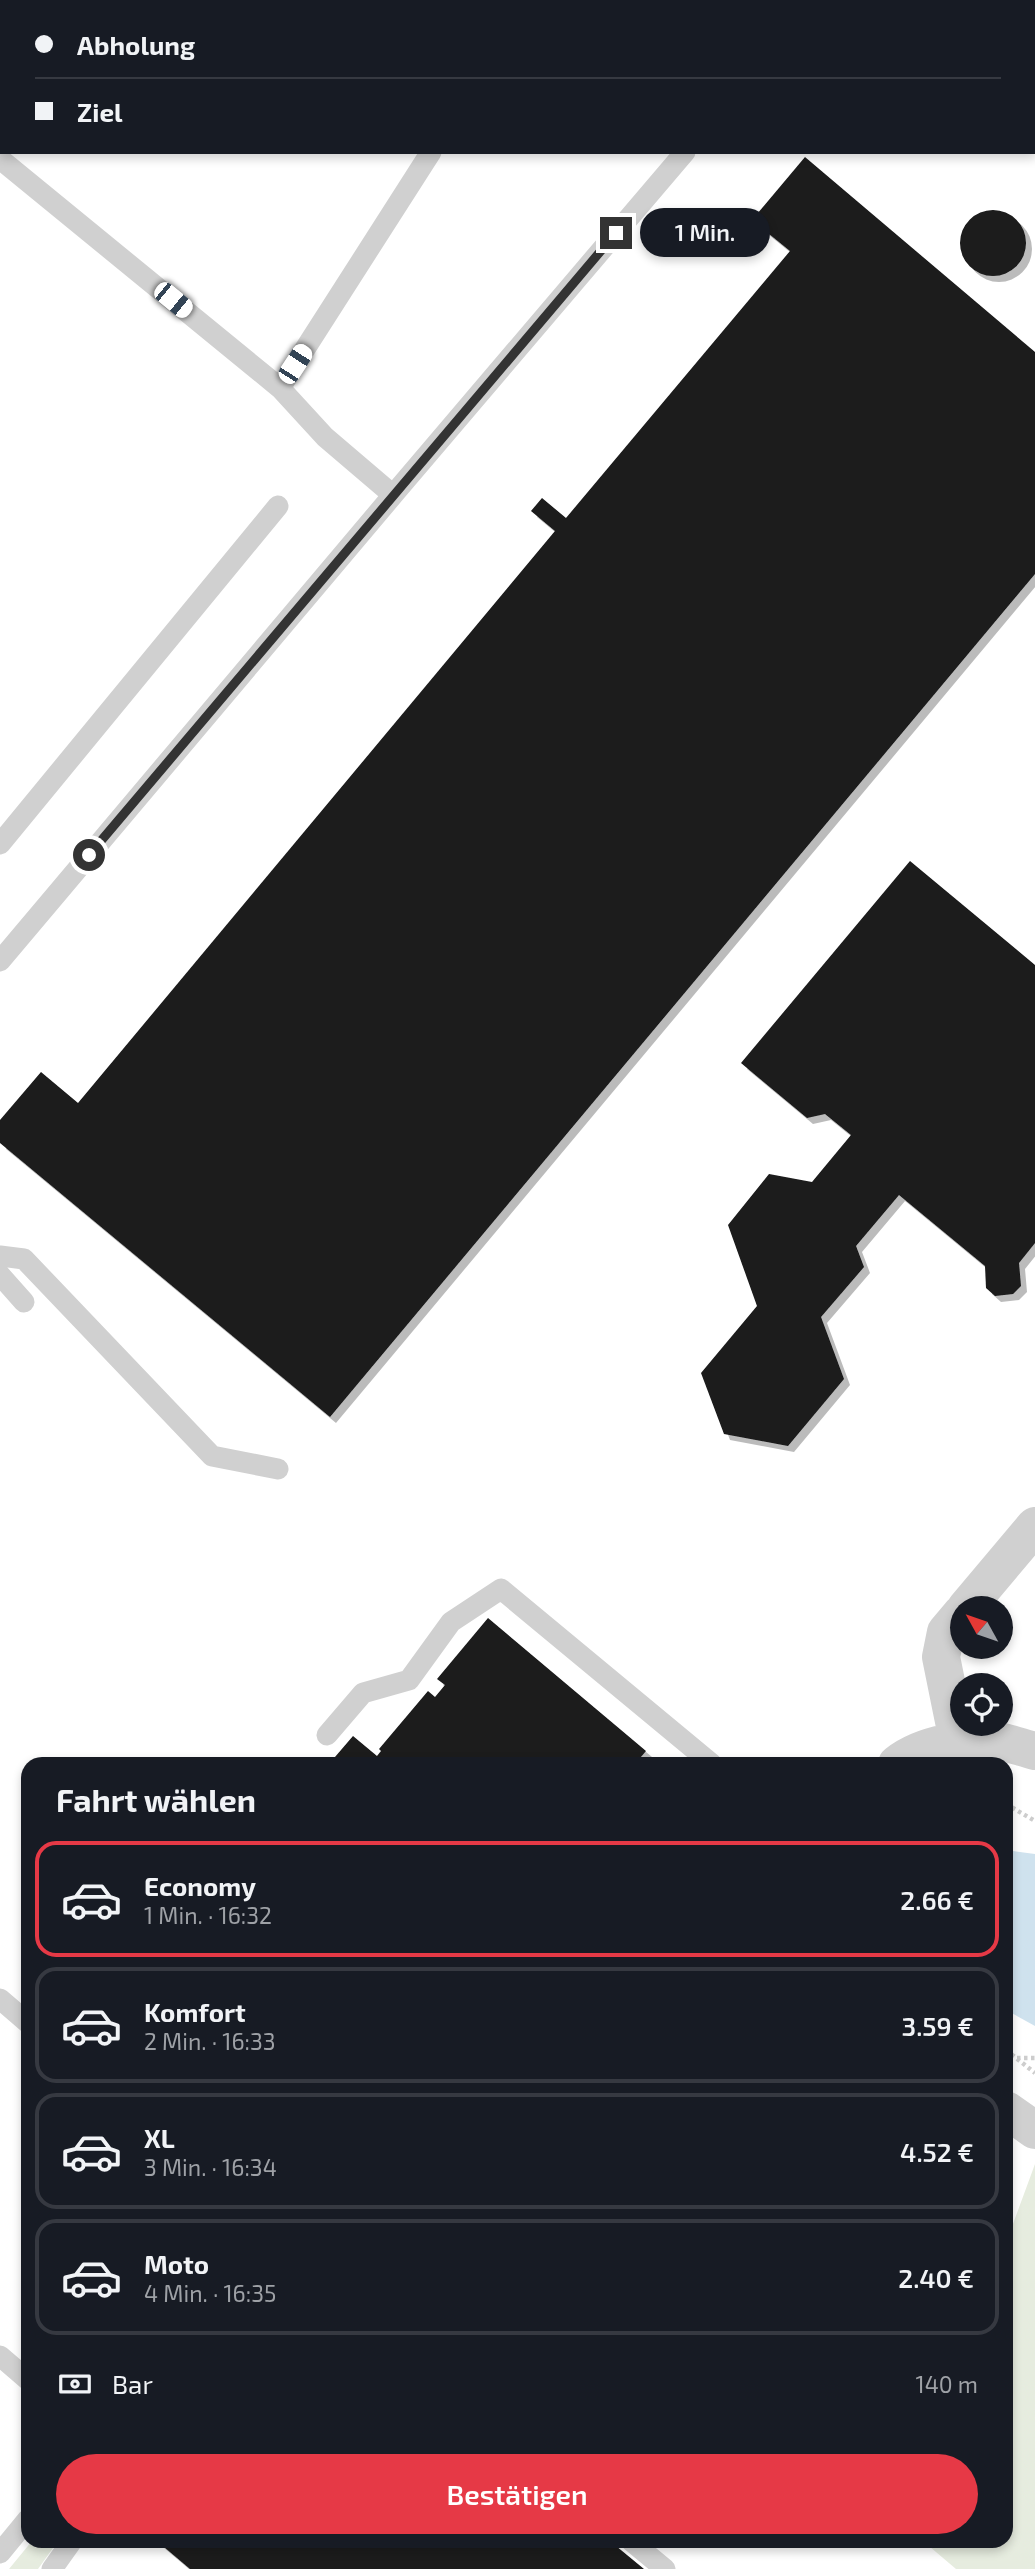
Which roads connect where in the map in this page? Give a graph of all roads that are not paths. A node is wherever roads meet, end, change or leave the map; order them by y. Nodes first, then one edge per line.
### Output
1 (430, 154) edge
2 (683, 154) edge
3 (0, 159) edge
4 (280, 387) junction
5 (393, 495) junction
6 (278, 506) dead end
7 (0, 844) edge
8 (0, 961) edge
9 (0, 1256) edge
10 (0, 1275) edge
11 (24, 1302) dead end
12 (278, 1469) dead end
13 (1035, 1526) edge
14 (976, 1596) edge
15 (950, 1627) edge
16 (327, 1735) dead end
17 (958, 1741) junction
18 (1035, 1751) edge
19 (704, 1757) edge
20 (906, 1757) edge
21 (0, 1999) edge
22 (21, 2017) edge
23 (1013, 2115) edge
24 (1035, 2130) edge
25 (0, 2356) edge
26 (21, 2373) edge
27 (21, 2528) edge
28 (67, 2548) edge
29 (640, 2548) edge
30 (0, 2553) edge
31 (52, 2569) edge
32 (665, 2569) edge

1 - 4 lane
2 - 5 lane
3 - 4 lane
4 - 5 lane
5 - 8 lane
6 - 7 lane
9 - 12 lane
10 - 11 lane
13 - 14 street
15 - 17 street
16 - 19 lane
17 - 18 street
17 - 20 street
21 - 22 lane
23 - 24 street
25 - 26 lane
27 - 30 lane
28 - 31 lane
29 - 32 lane

